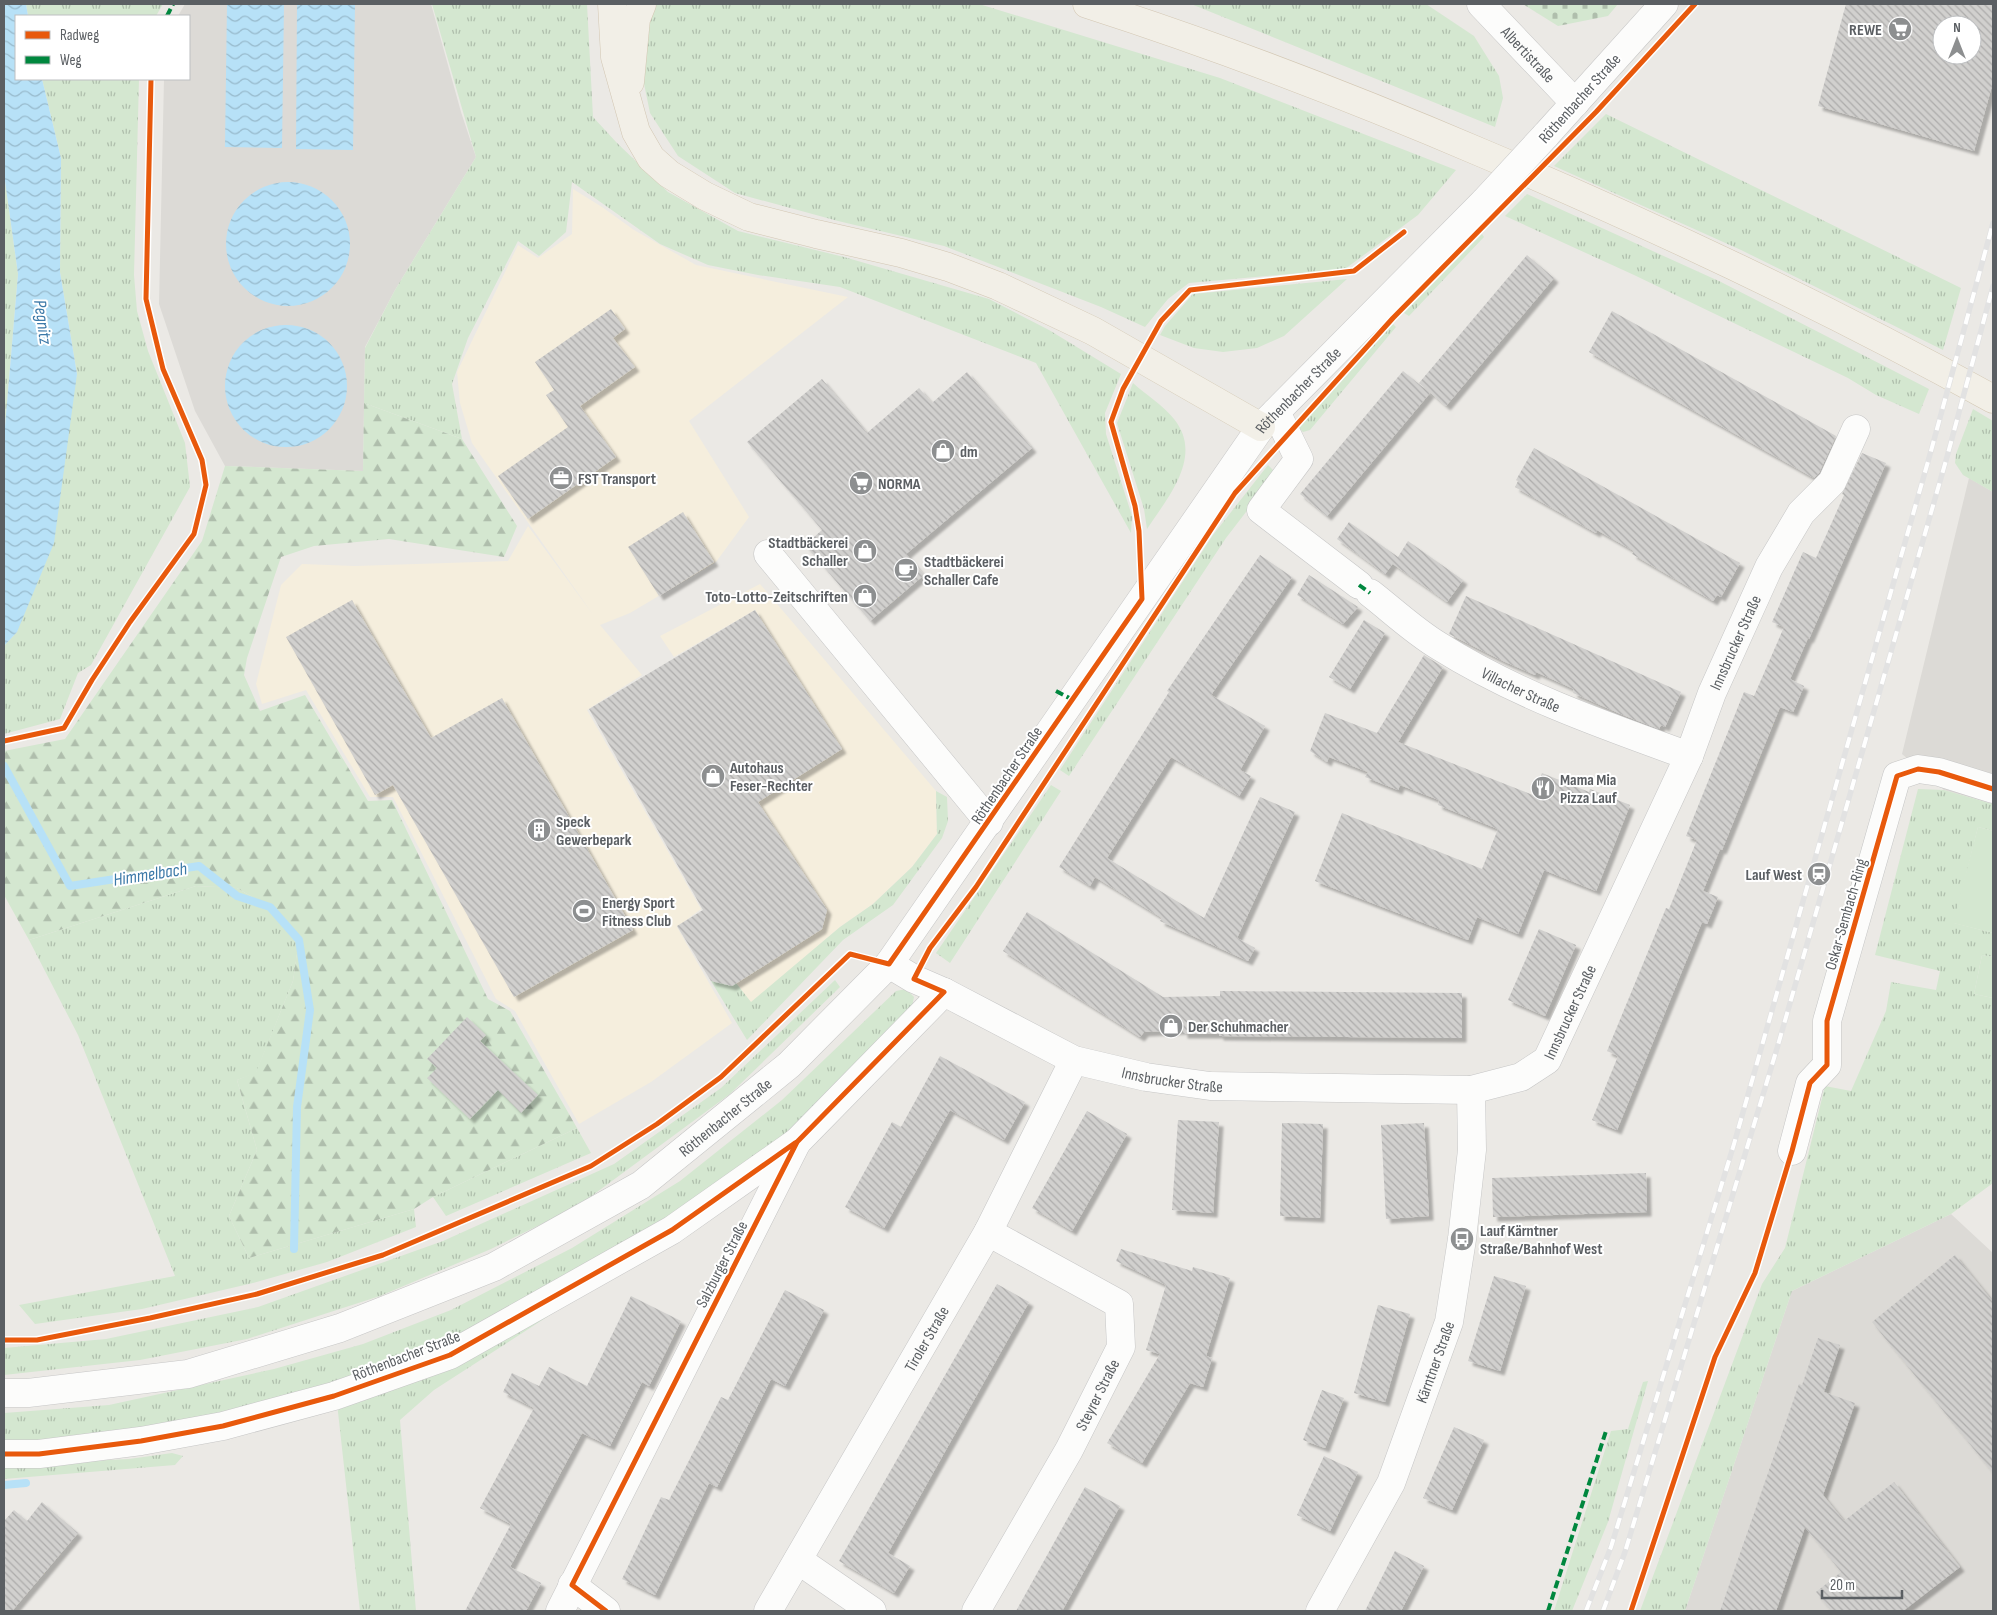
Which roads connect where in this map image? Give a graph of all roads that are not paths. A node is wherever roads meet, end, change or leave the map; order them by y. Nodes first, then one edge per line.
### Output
1 (612, 4) edge
2 (642, 4) edge
3 (1087, 4) edge
4 (1481, 4) edge
5 (1664, 4) edge
6 (1576, 103) junction
7 (628, 104) junction
8 (1993, 399) edge
9 (1269, 419) junction
10 (1856, 429) dead end
11 (768, 554) dead end
12 (1689, 756) junction
13 (1993, 789) edge
14 (989, 822) junction
15 (889, 964) junction
16 (944, 992) junction
17 (1074, 1060) junction
18 (1471, 1090) junction
19 (797, 1142) junction
20 (1792, 1151) dead end
21 (988, 1232) junction
22 (4, 1393) edge
23 (4, 1454) edge
24 (798, 1560) junction
25 (572, 1585) junction
26 (560, 1611) edge
27 (606, 1611) edge
28 (768, 1611) edge
29 (872, 1611) edge
30 (976, 1611) edge
31 (1320, 1611) edge

1 - 7 main road
2 - 7 main road
3 - 8 main road
4 - 6 street, Albertistraße
5 - 6 street, Röthenbacher Straße
6 - 9 street, Röthenbacher Straße, bridge
7 - 9 main road
9 - 12 street, Villacher Straße
9 - 14 street, Röthenbacher Straße
10 - 12 street, Innsbrucker Straße
11 - 14 street, Röthenbacher Straße
12 - 18 street, Innsbrucker Straße
13 - 20 street, Oskar-Sembach-Ring
14 - 15 street, Röthenbacher Straße
15 - 16 street, Innsbrucker Straße
15 - 22 street, Röthenbacher Straße
16 - 17 street, Innsbrucker Straße
16 - 19 street, Salzburger Straße
17 - 18 street, Innsbrucker Straße
17 - 21 street, Tiroler Straße
18 - 31 street, Kärntner Straße
19 - 23 street, Röthenbacher Straße
19 - 25 street, Salzburger Straße
21 - 24 street, Tiroler Straße
21 - 30 street, Steyrer Straße
24 - 28 street, Tiroler Straße
24 - 29 street
25 - 26 street, Salzburger Straße
25 - 27 street

